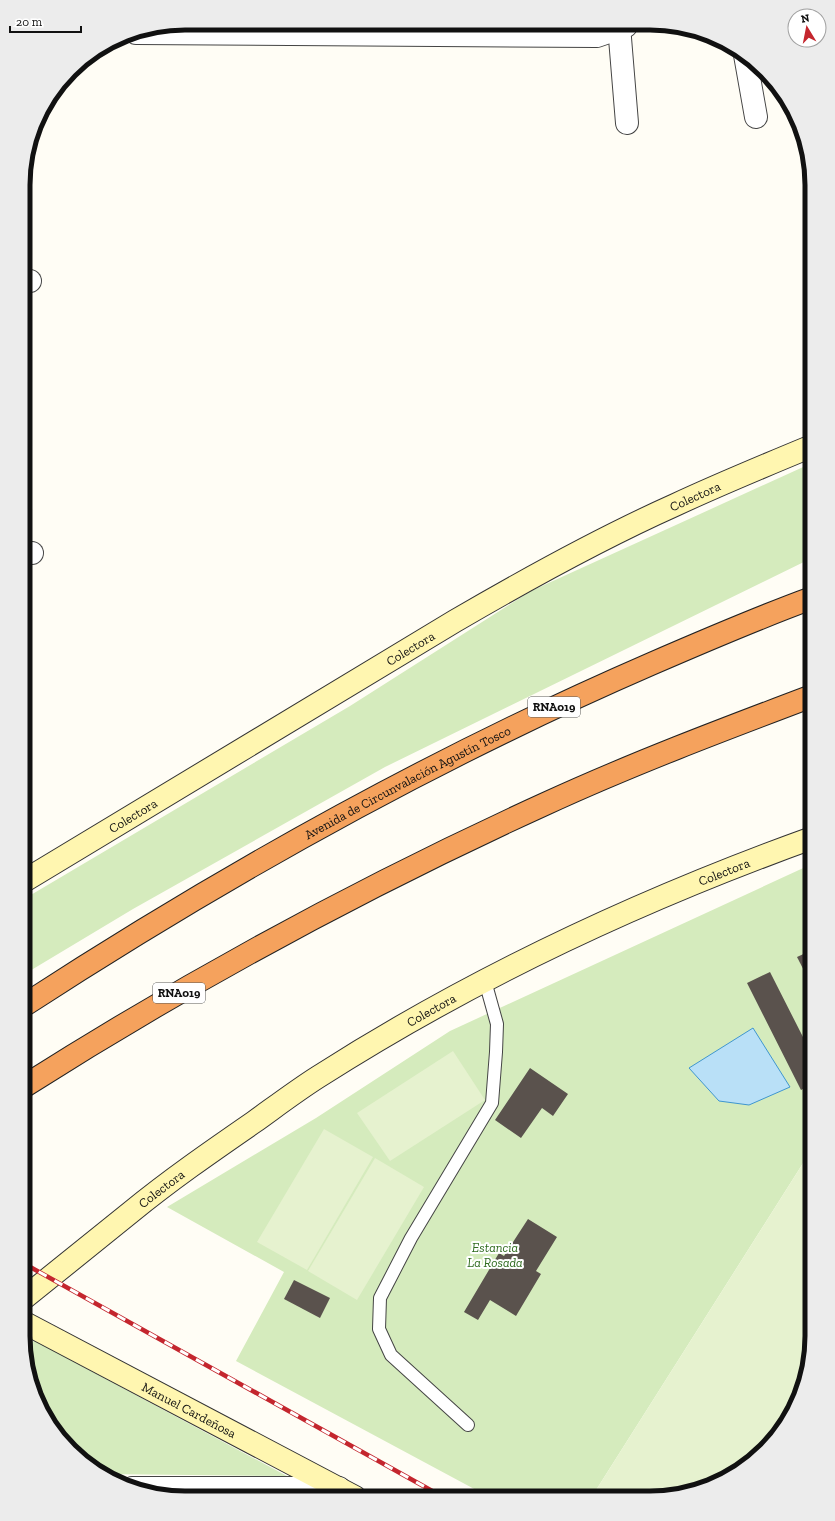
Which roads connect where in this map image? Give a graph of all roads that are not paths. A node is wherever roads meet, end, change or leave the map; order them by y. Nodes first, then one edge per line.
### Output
1 (613, 30) edge
2 (621, 30) edge
3 (154, 33) edge
4 (747, 64) edge
5 (756, 117) dead end
6 (626, 123) dead end
7 (805, 449) edge
8 (805, 601) edge
9 (805, 699) edge
10 (805, 841) edge
11 (30, 877) edge
12 (485, 981) junction
13 (30, 1001) edge
14 (66, 1060) junction
15 (30, 1083) edge
16 (30, 1094) edge
17 (30, 1293) edge
18 (30, 1326) edge
19 (468, 1425) dead end
20 (159, 1489) edge
21 (238, 1491) edge
22 (338, 1491) edge

1 - 3 street
2 - 6 street
4 - 5 street
7 - 11 main road, Colectora
8 - 13 highway, Avenida de Circunvalación Agustín Tosco / RNA019
9 - 14 highway, RNA019
10 - 12 main road, Colectora
12 - 17 main road, Colectora
12 - 19 lane
14 - 15 highway, RNA019
14 - 16 highway
18 - 22 main road, Manuel Cardeñosa
20 - 21 street

